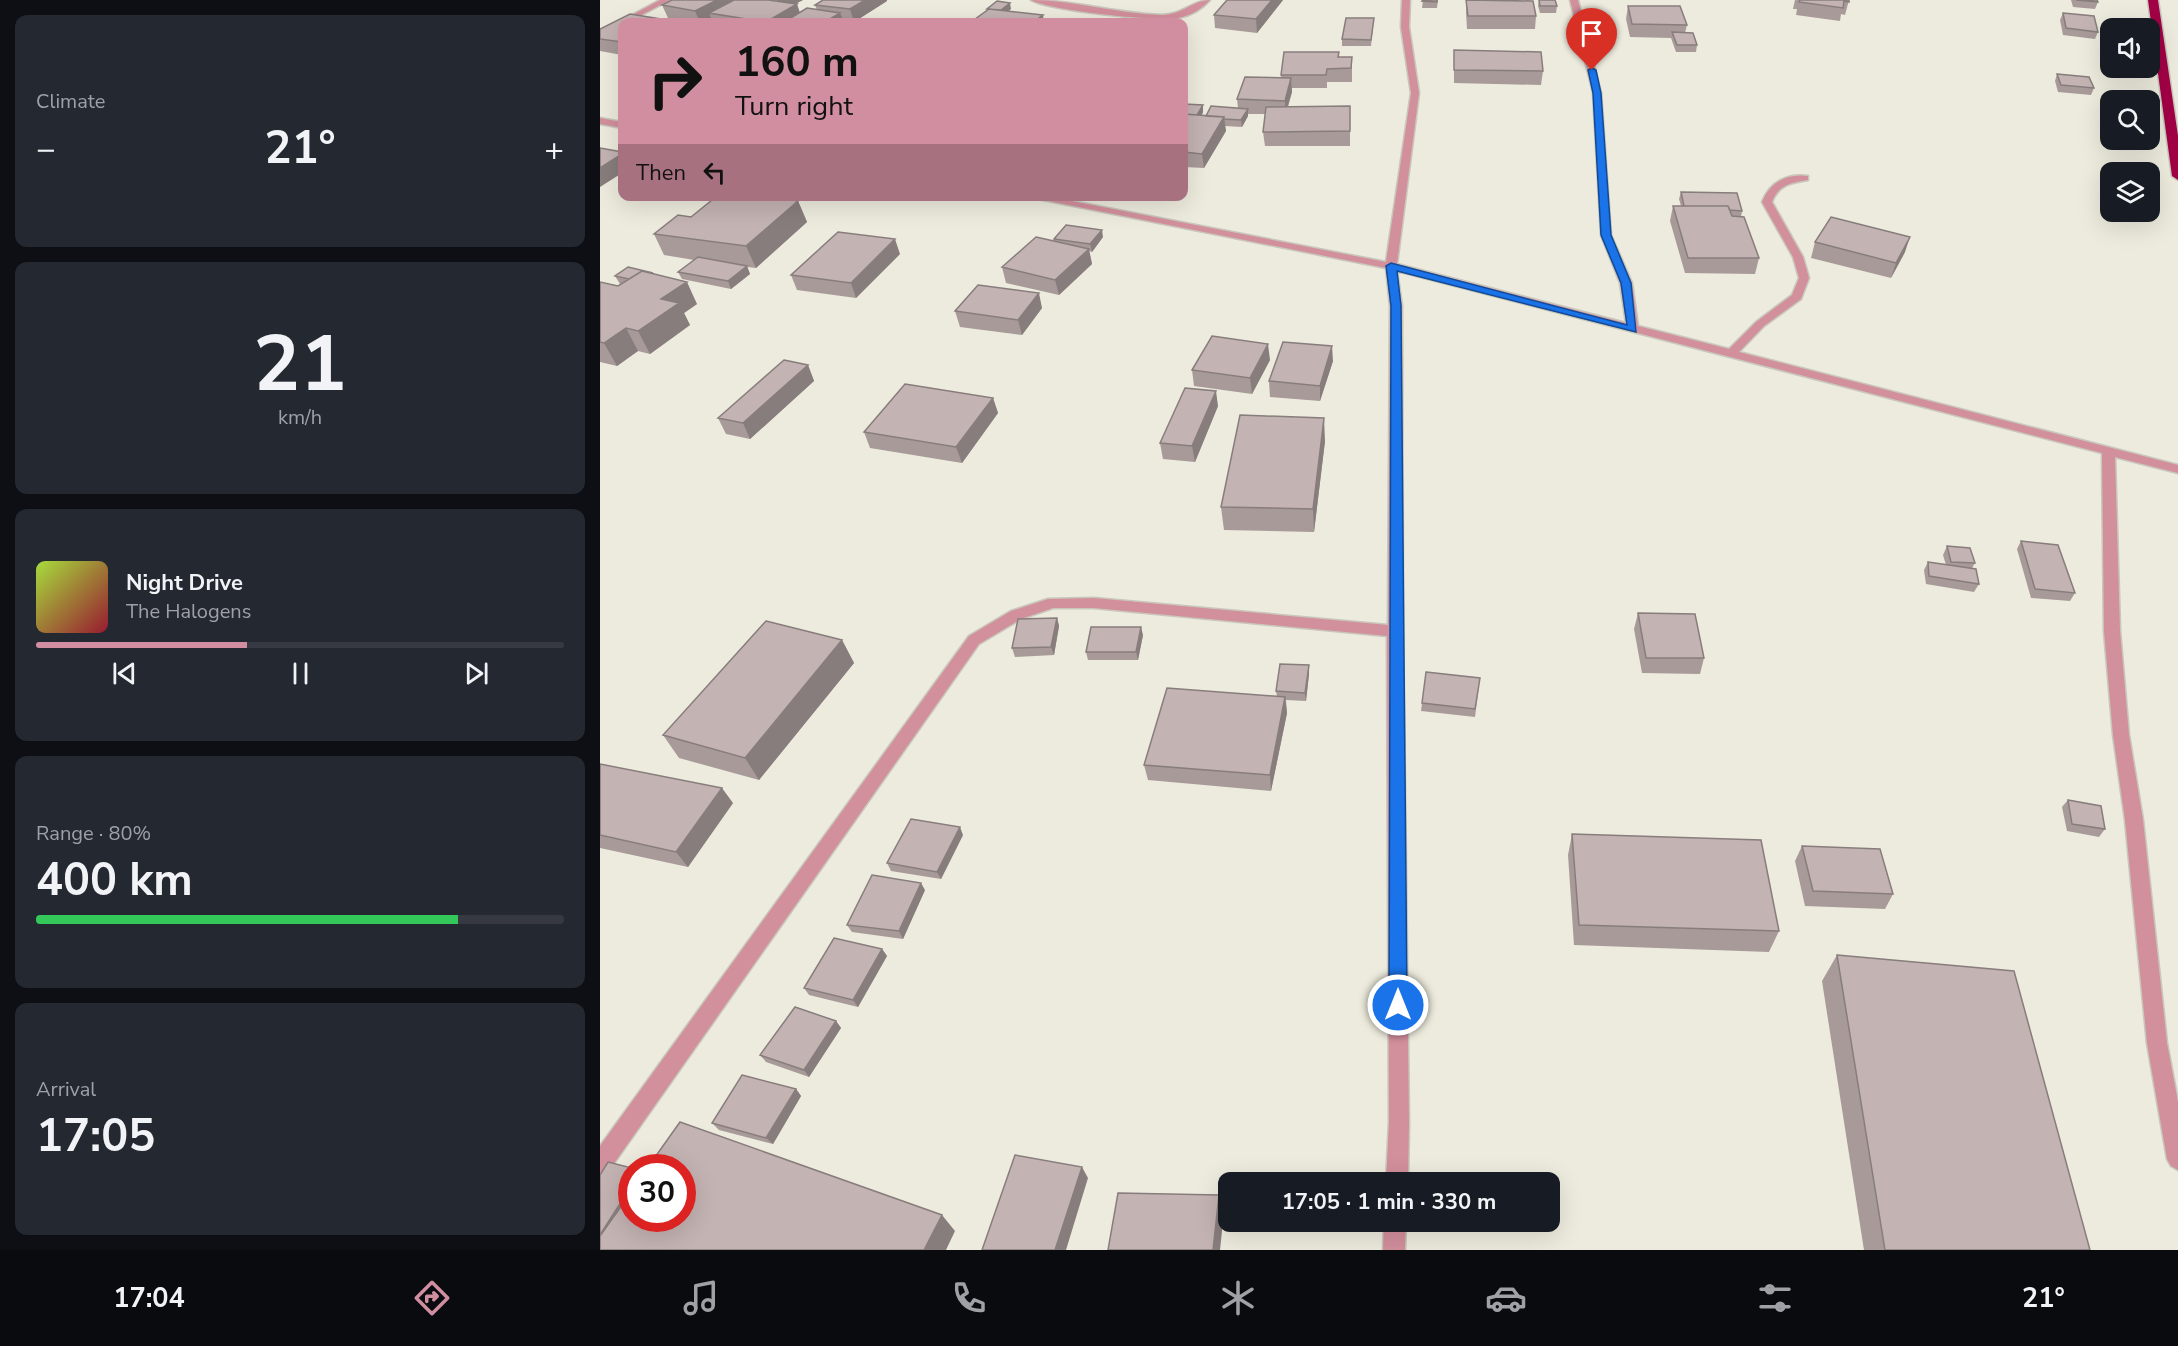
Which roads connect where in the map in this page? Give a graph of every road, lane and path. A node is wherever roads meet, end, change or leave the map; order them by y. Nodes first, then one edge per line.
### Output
1 (666, 0) edge
2 (1035, 0) edge
3 (1206, 0) edge
4 (1406, 0) edge
5 (1574, 0) edge
6 (2153, 0) edge
7 (632, 18) edge
8 (600, 121) edge
9 (618, 124) edge
10 (2178, 176) edge
11 (1805, 178) dead end
12 (1055, 201) edge
13 (1391, 266) junction
14 (1633, 329) junction
15 (1731, 354) junction
16 (2108, 452) junction
17 (2178, 469) edge
18 (1395, 631) junction
19 (2178, 1159) edge
20 (600, 1164) edge
21 (1397, 1172) edge
22 (1395, 1232) edge
23 (1394, 1250) edge

1 - 7 street
2 - 3 street
4 - 13 street
5 - 14 street
6 - 10 highway
8 - 9 street
11 - 15 street
12 - 13 street
13 - 14 street
13 - 18 street
14 - 15 street
15 - 16 street
16 - 17 street
16 - 19 street
18 - 20 street
18 - 21 street
22 - 23 street

